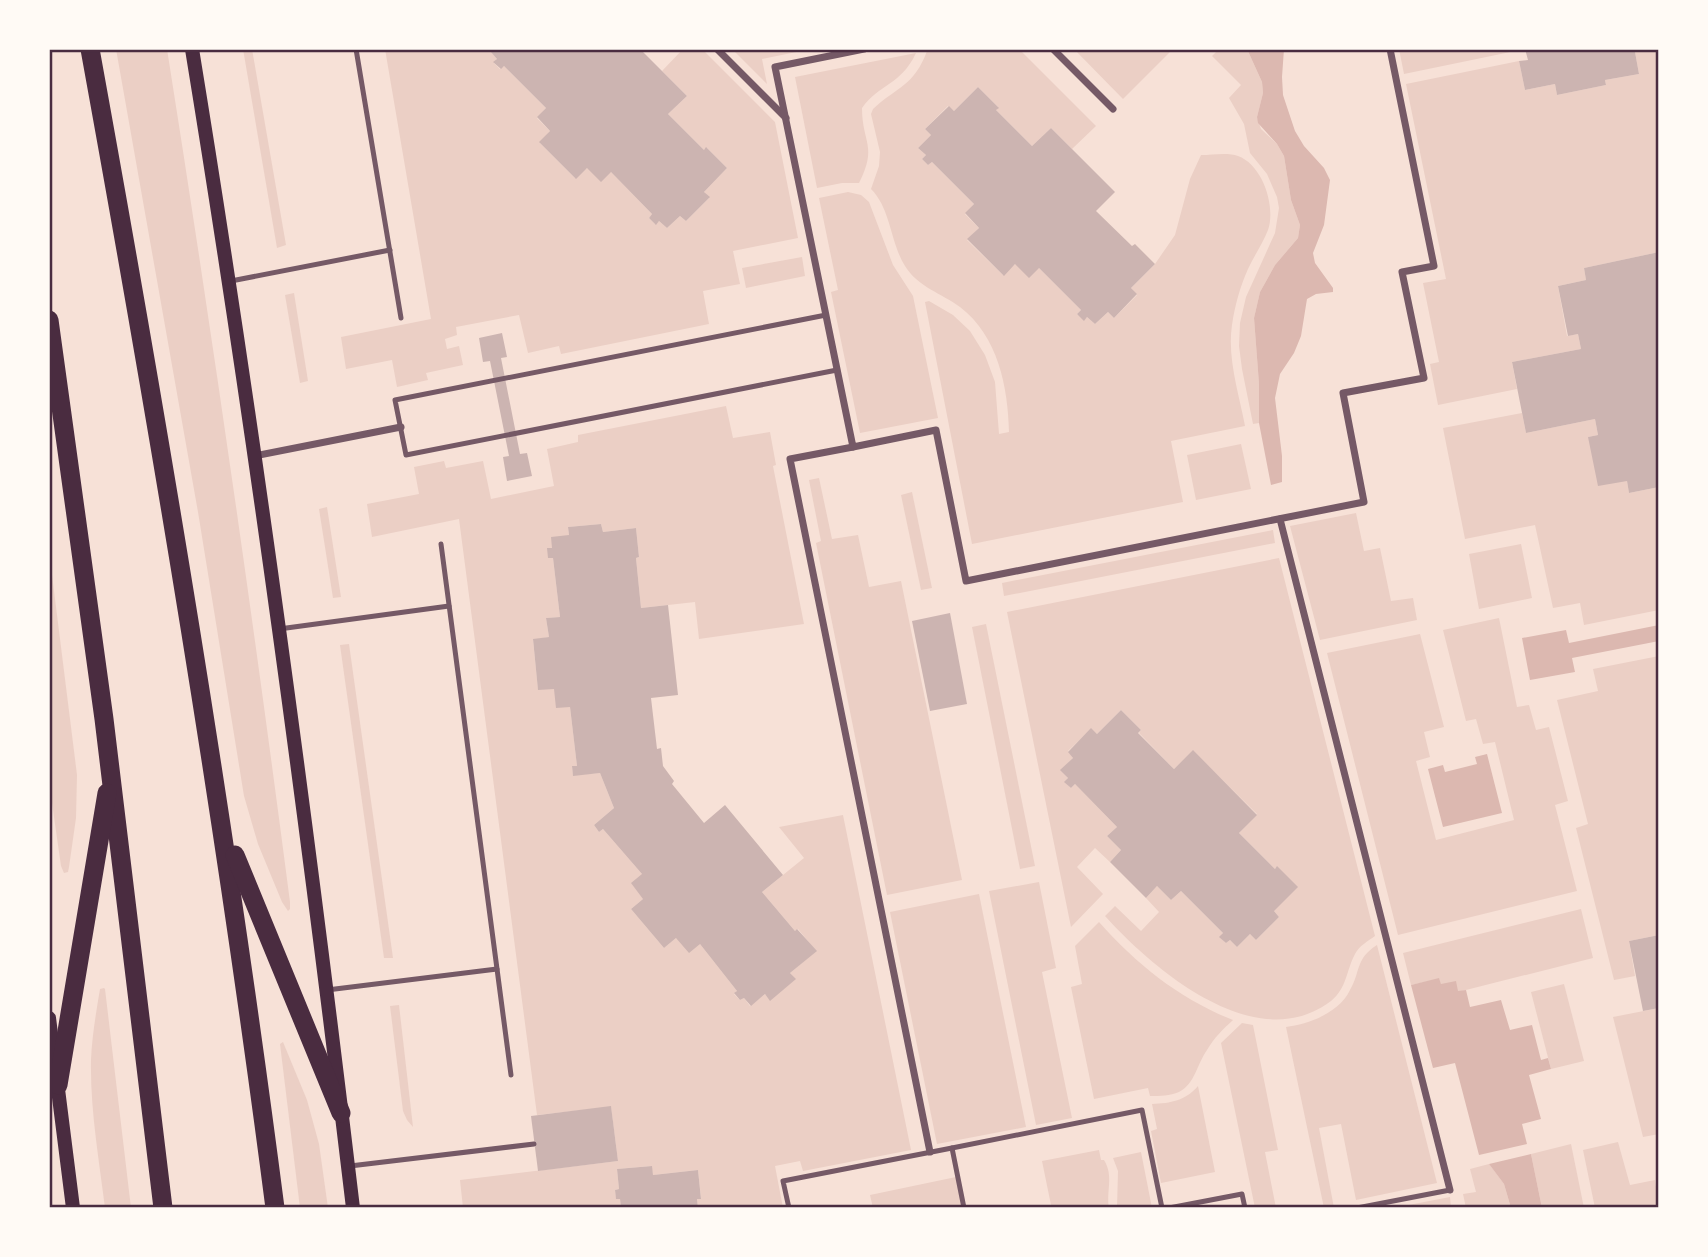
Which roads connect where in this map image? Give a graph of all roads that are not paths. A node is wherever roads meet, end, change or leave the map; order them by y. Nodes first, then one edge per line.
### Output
1 (90, 49) edge
2 (192, 49) edge
3 (356, 49) edge
4 (717, 49) edge
5 (864, 49) edge
6 (1053, 49) edge
7 (1390, 49) edge
8 (836, 52) edge
9 (1113, 109) dead end
10 (786, 118) junction
11 (390, 250) junction
12 (228, 282) junction
13 (826, 315) junction
14 (401, 318) dead end
15 (49, 320) edge
16 (837, 370) junction
17 (401, 427) junction
18 (853, 447) junction
19 (254, 457) junction
20 (1280, 519) junction
21 (441, 544) dead end
22 (449, 606) junction
23 (278, 629) junction
24 (110, 771) junction
25 (222, 823) junction
26 (497, 969) junction
27 (326, 990) junction
28 (49, 1018) edge
29 (511, 1075) dead end
30 (58, 1085) junction
31 (341, 1113) junction
32 (534, 1144) dead end
33 (952, 1149) junction
34 (930, 1152) junction
35 (348, 1167) junction
36 (1450, 1190) joint
37 (73, 1208) edge
38 (163, 1208) edge
39 (275, 1208) edge
40 (353, 1208) edge
41 (789, 1208) edge
42 (964, 1208) edge
43 (1162, 1208) edge
44 (1169, 1208) edge
45 (1245, 1208) edge
46 (1357, 1208) edge

1 - 25 highway
2 - 12 main road
3 - 11 lane
4 - 10 street
5 - 8 street
6 - 9 street
7 - 20 street
8 - 10 street
10 - 13 street
11 - 12 lane
11 - 14 lane
12 - 19 main road
13 - 16 street
13 - 17 lane
15 - 24 highway
16 - 17 lane
16 - 18 street
17 - 19 street
18 - 20 street
18 - 34 street
19 - 23 main road
20 - 36 street
21 - 22 lane
22 - 23 lane
22 - 26 lane
23 - 27 main road
24 - 30 highway
24 - 38 highway
25 - 31 highway
25 - 39 highway
26 - 27 lane
26 - 29 lane
27 - 31 main road
28 - 30 main road
30 - 37 main road
31 - 35 main road
32 - 35 lane
33 - 34 lane
33 - 42 lane
33 - 43 lane
34 - 41 lane
35 - 40 main road
36 - 46 lane
44 - 45 lane

